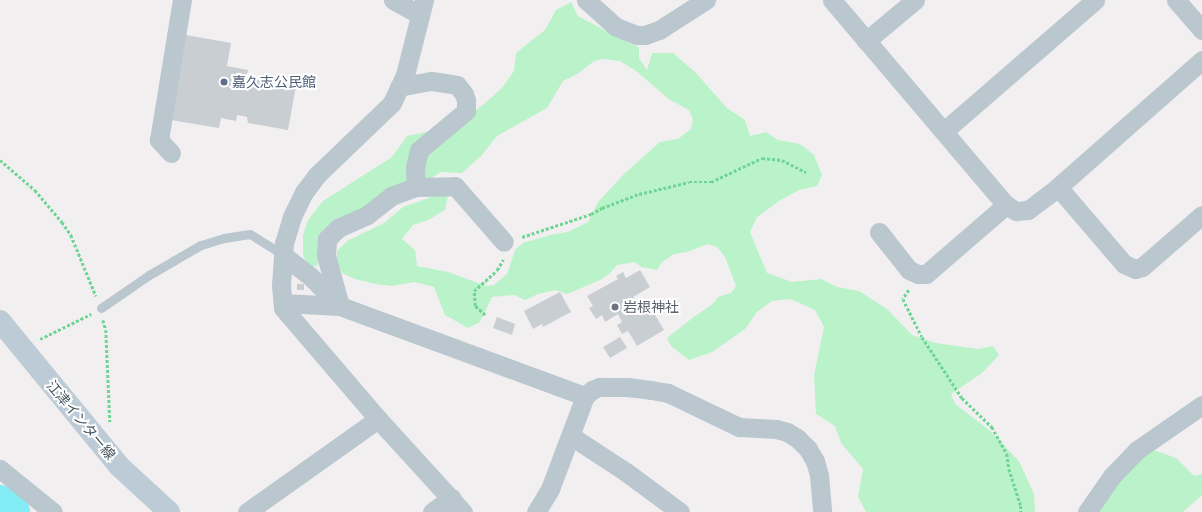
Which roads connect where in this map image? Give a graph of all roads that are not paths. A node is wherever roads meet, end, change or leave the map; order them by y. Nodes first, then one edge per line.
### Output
1 (182, 0) edge
2 (393, 0) edge
3 (586, 0) edge
4 (706, 0) edge
5 (832, 0) edge
6 (915, 0) edge
7 (1095, 0) edge
8 (1176, 0) edge
9 (422, 8) edge
10 (1202, 30) edge
11 (866, 41) junction
12 (1202, 60) edge
13 (399, 87) junction
14 (944, 131) junction
15 (171, 153) dead end
16 (416, 187) junction
17 (1058, 187) junction
18 (1006, 205) junction
19 (1202, 215) edge
20 (879, 232) dead end
21 (504, 242) road end
22 (283, 254) junction
23 (283, 303) junction
24 (340, 306) junction
25 (101, 308) road end
26 (0, 321) edge
27 (585, 396) junction
28 (1202, 405) edge
29 (378, 419) junction
30 (571, 436) junction
31 (0, 469) edge
32 (457, 505) edge
33 (53, 512) edge
34 (169, 512) edge
35 (247, 512) edge
36 (432, 512) edge
37 (536, 512) edge
38 (680, 512) edge
39 (822, 512) edge
40 (1087, 512) edge

1 - 15 street
2 - 9 street
3 - 4 street
5 - 11 street
6 - 11 street
7 - 14 street
8 - 10 street
9 - 13 street
11 - 14 street
12 - 17 street
13 - 16 street
13 - 22 street
14 - 18 street
16 - 21 street
16 - 24 street
17 - 18 street
17 - 19 street
18 - 20 street
22 - 23 street
22 - 24 street
22 - 25 lane
23 - 24 street
23 - 29 street
24 - 27 street
26 - 34 main road, 江津インター線
27 - 30 street
27 - 39 street
28 - 40 street
29 - 32 street
29 - 35 street
30 - 37 street
30 - 38 street
31 - 33 street
32 - 36 street

